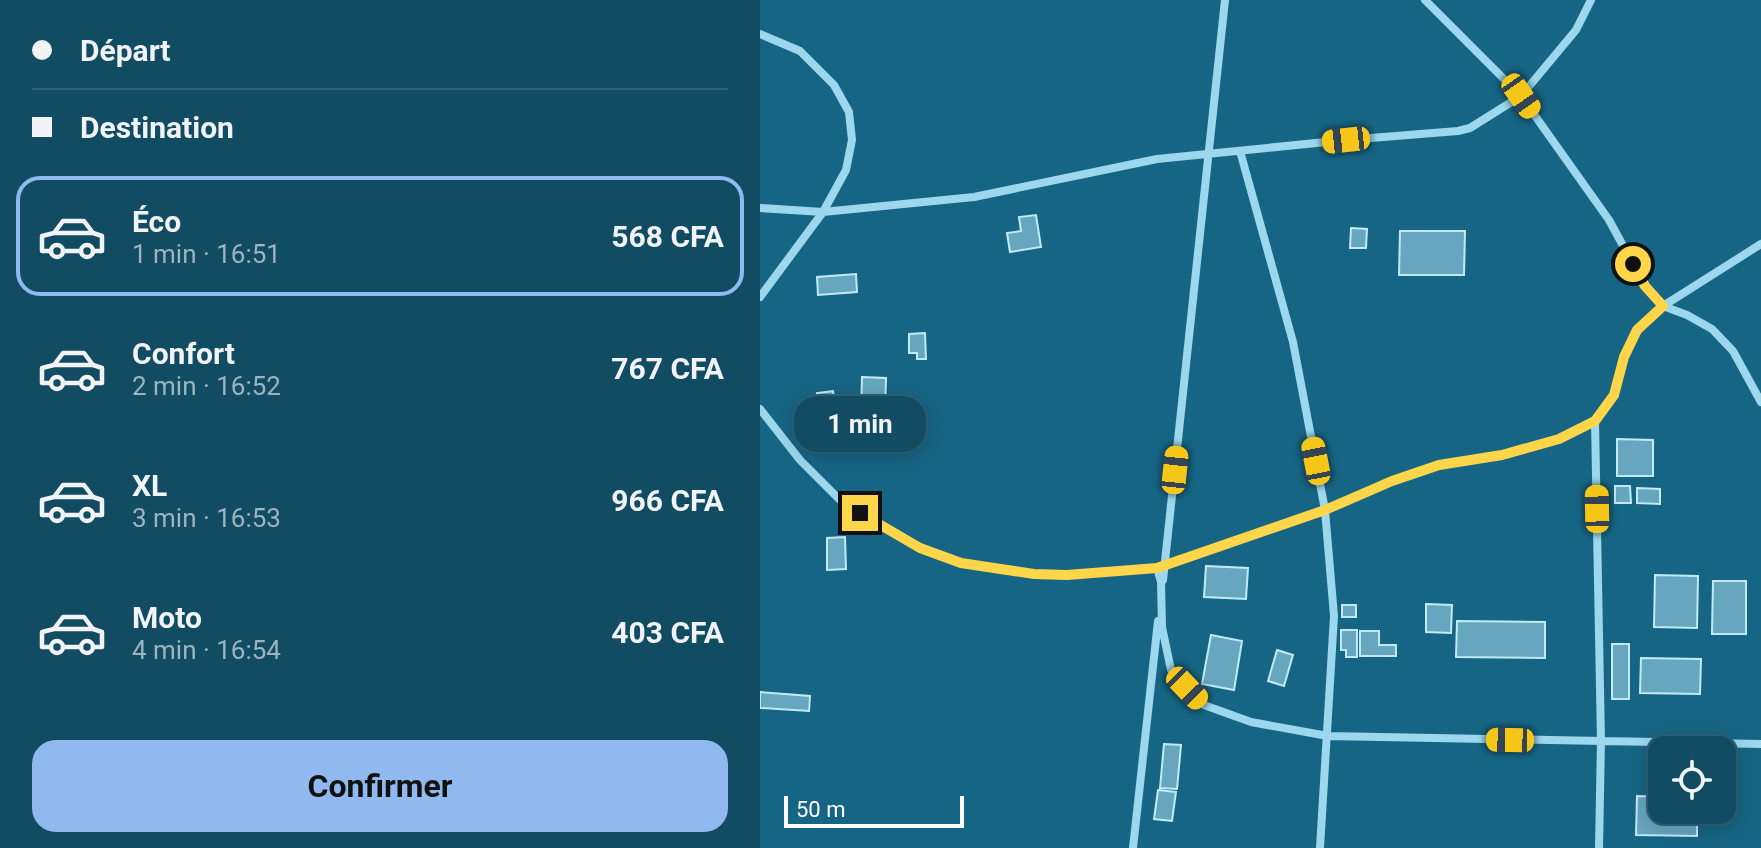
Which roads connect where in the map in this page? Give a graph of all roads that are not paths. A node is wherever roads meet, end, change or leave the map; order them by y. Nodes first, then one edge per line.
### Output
1 (1225, 0) edge
2 (1425, 0) edge
3 (1591, 0) edge
4 (760, 34) edge
5 (1521, 96) junction
6 (1240, 151) junction
7 (1209, 154) junction
8 (760, 208) edge
9 (823, 212) junction
10 (1761, 244) edge
11 (760, 297) edge
12 (1663, 306) junction
13 (1761, 402) edge
14 (760, 409) edge
15 (1595, 421) junction
16 (1325, 510) junction
17 (1161, 566) junction
18 (1161, 596) junction
19 (1328, 736) junction
20 (1601, 741) junction
21 (1761, 744) edge
22 (1133, 848) edge
23 (1320, 848) edge
24 (1599, 848) edge

1 - 7 street
2 - 5 street
3 - 5 street
4 - 9 street
5 - 6 street
5 - 12 street
6 - 7 street
6 - 16 street
7 - 9 street
7 - 17 street
8 - 9 street
9 - 11 street
10 - 12 street
12 - 13 street
12 - 15 street
14 - 17 street
15 - 16 street
15 - 20 street
16 - 17 street
16 - 19 street
17 - 18 street
18 - 19 street
18 - 22 street
19 - 20 street
19 - 23 street
20 - 21 street
20 - 24 street

